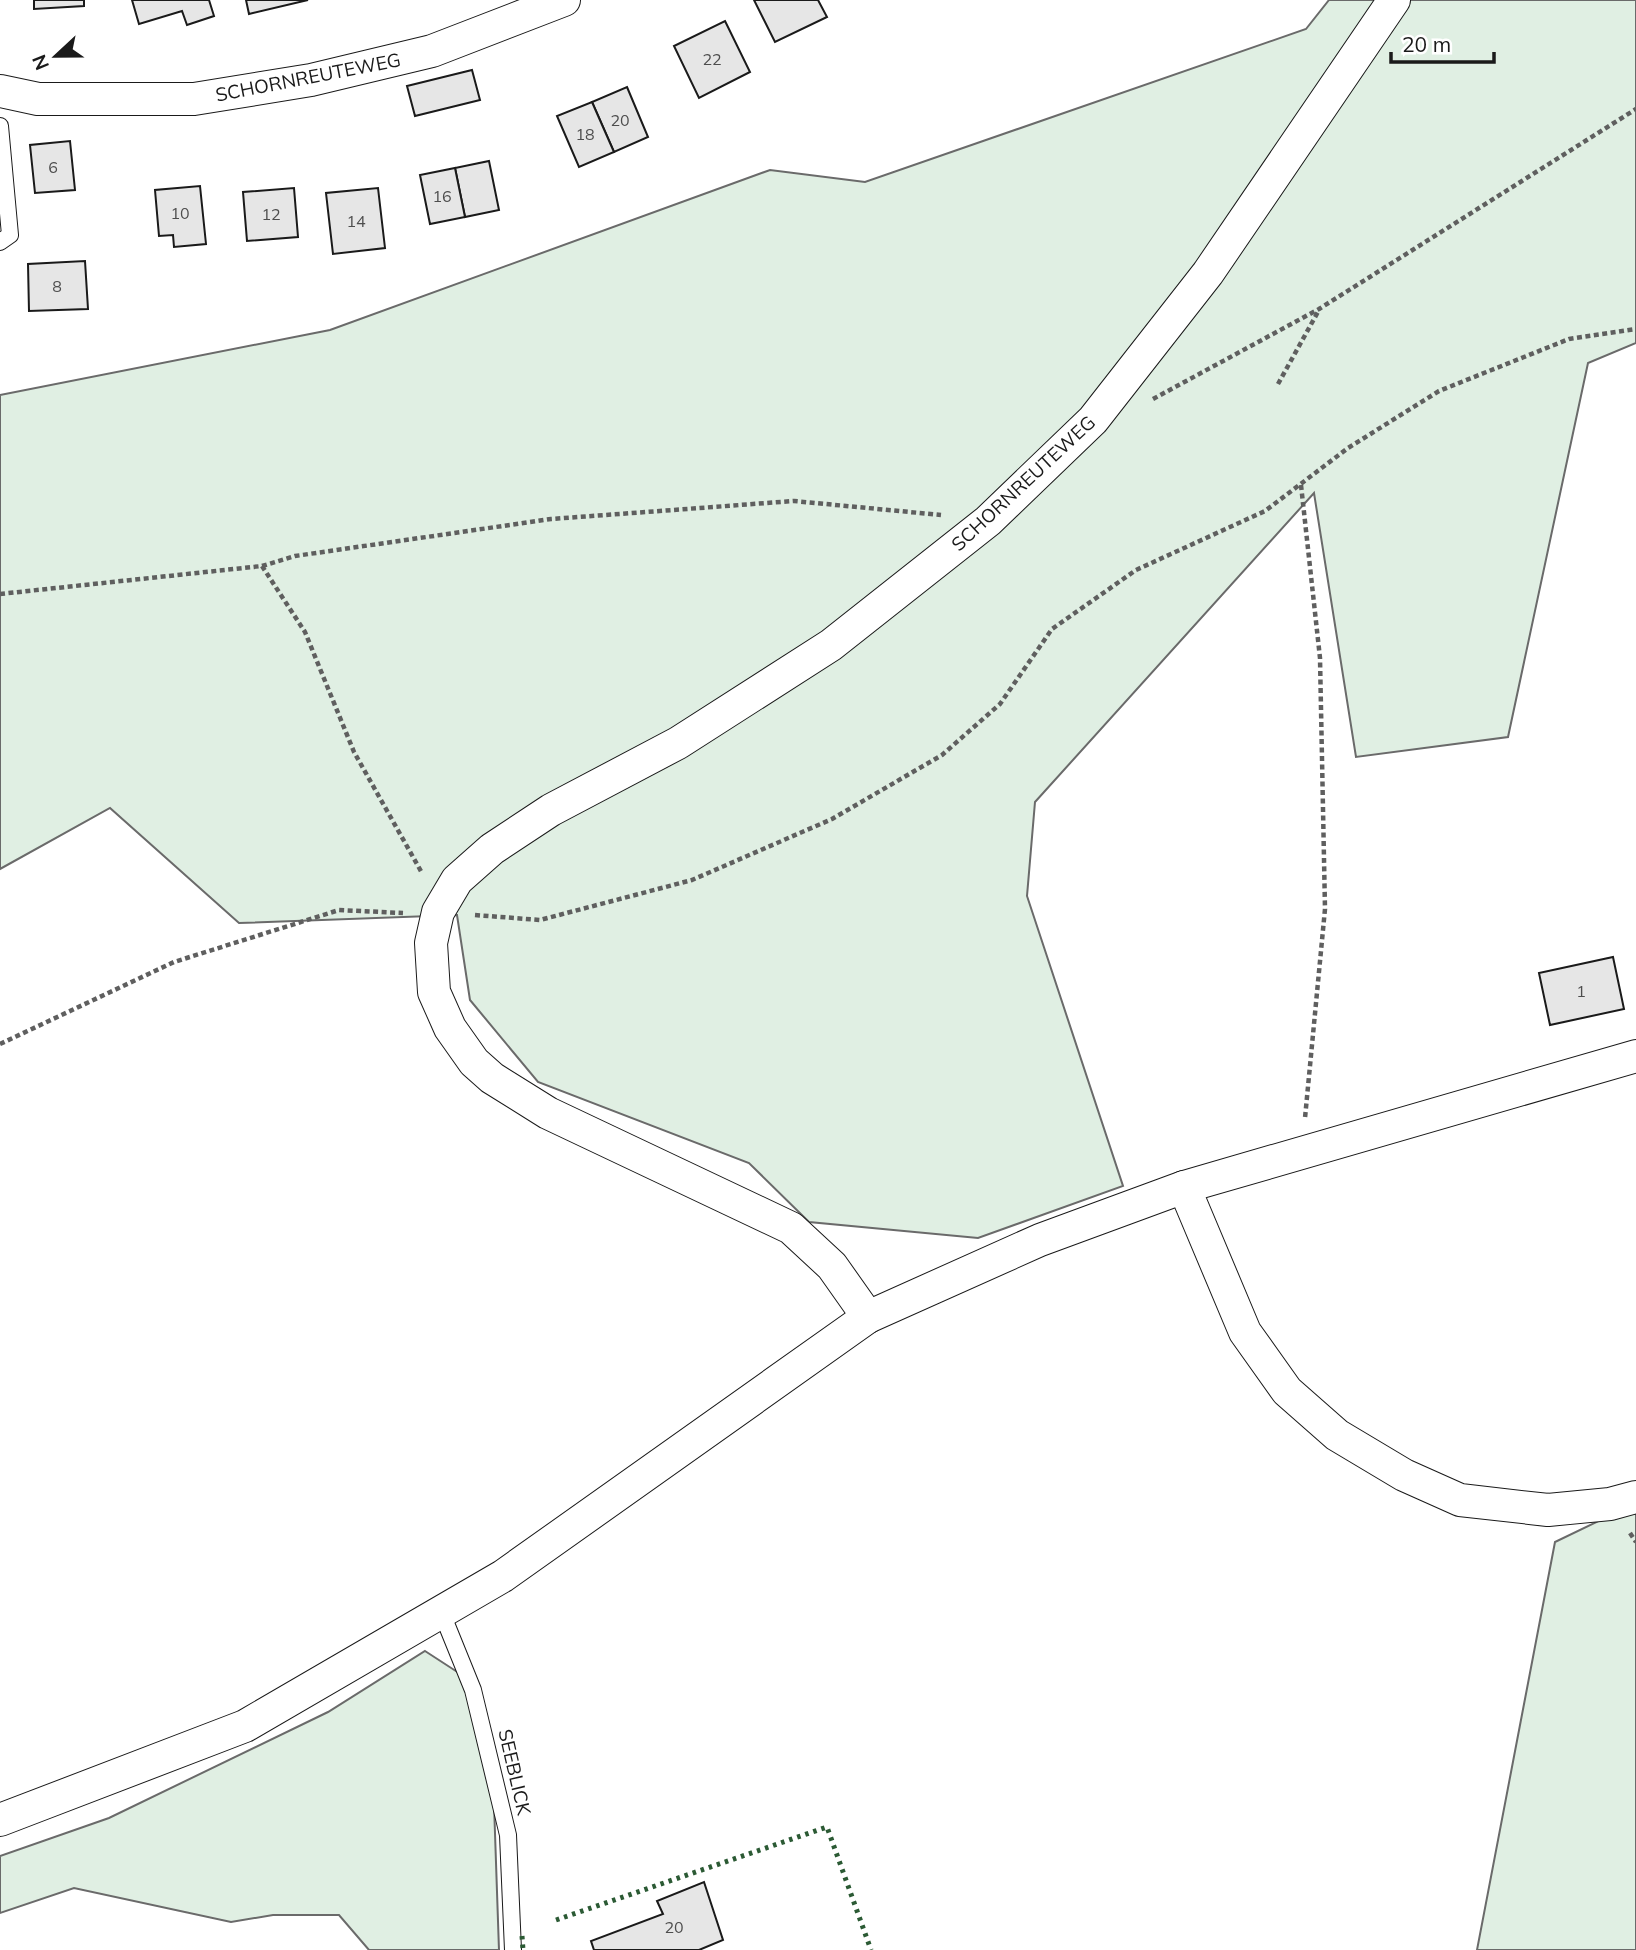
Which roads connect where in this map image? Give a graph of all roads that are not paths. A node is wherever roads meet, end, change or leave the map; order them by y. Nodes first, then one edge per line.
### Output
1 (564, 0) edge
2 (1394, 0) edge
3 (0, 91) edge
4 (0, 126) edge
5 (0, 242) edge
6 (1636, 1056) edge
7 (1184, 1186) junction
8 (867, 1317) junction
9 (1636, 1497) edge
10 (441, 1611) junction
11 (0, 1820) edge
12 (513, 1950) edge

1 - 3 street, SCHORNREUTEWEG
2 - 8 street, SCHORNREUTEWEG
4 - 5 lane
6 - 7 street
7 - 8 street
7 - 9 street
8 - 10 street
10 - 11 street
10 - 12 lane, SEEBLICK

